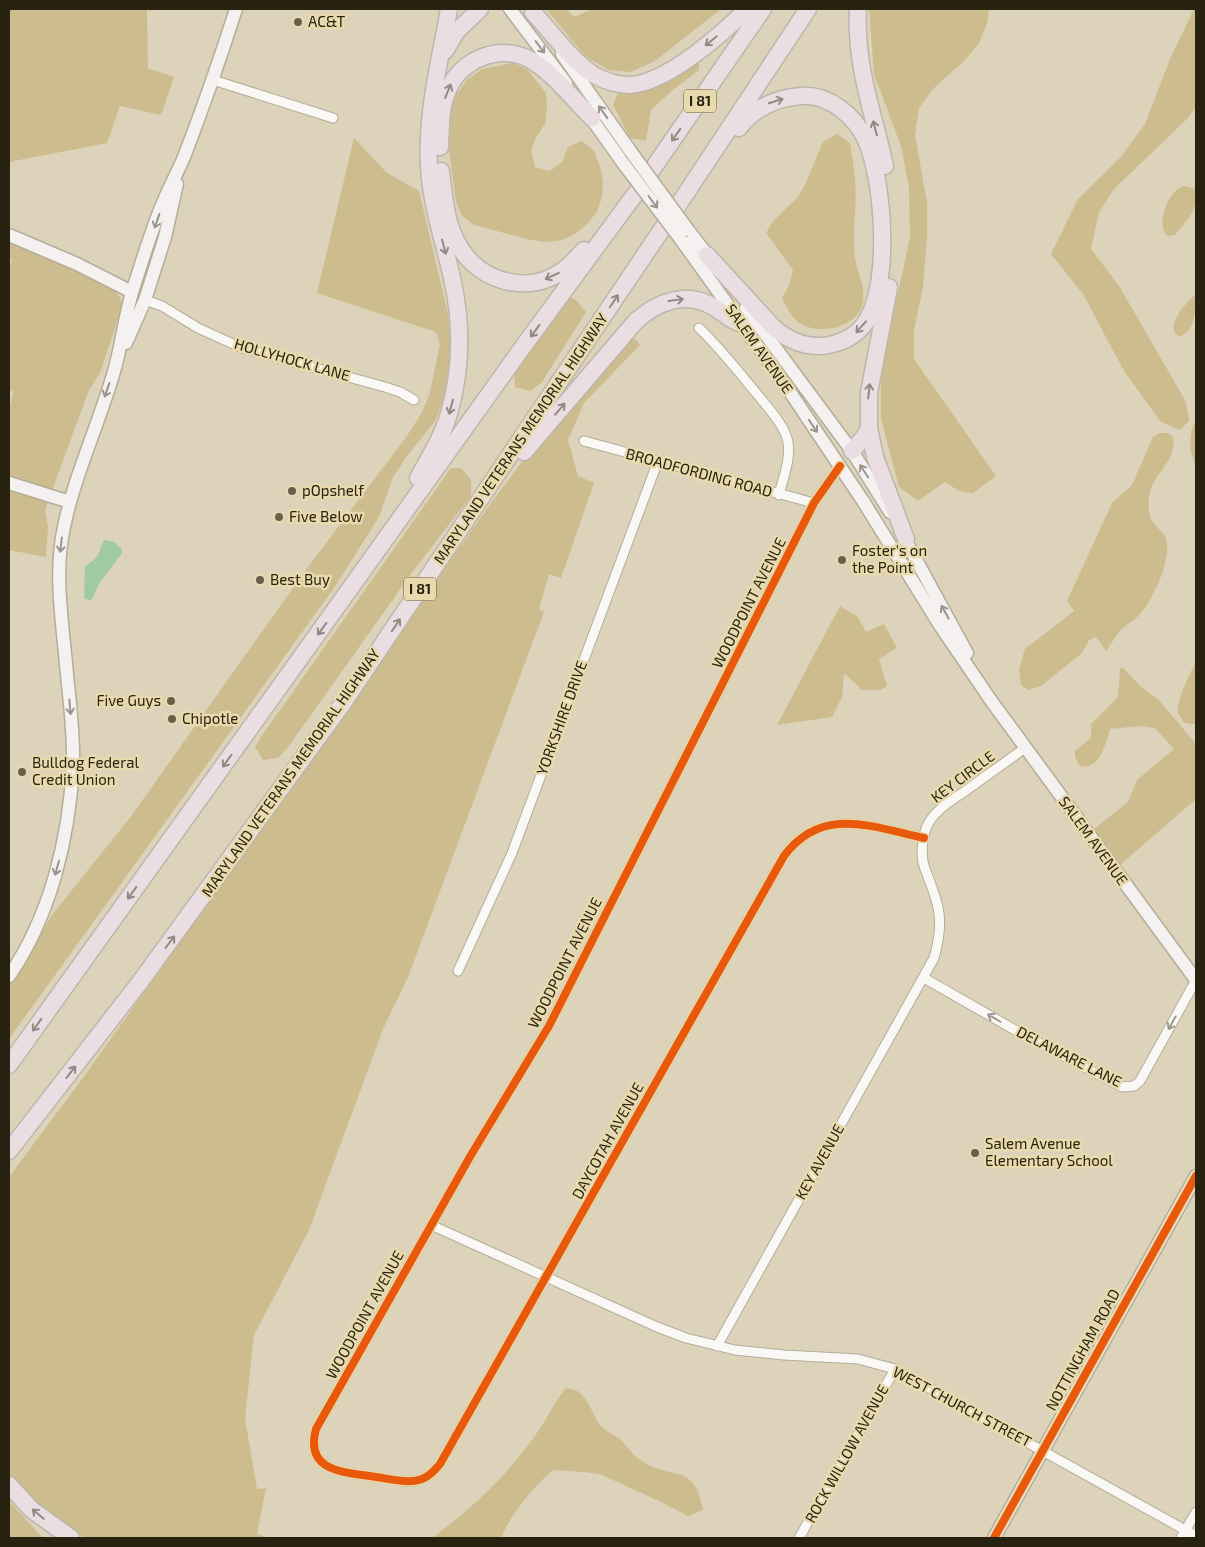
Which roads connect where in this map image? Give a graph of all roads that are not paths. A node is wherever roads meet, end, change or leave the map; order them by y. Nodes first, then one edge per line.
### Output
1 (236, 9) edge
2 (449, 9) edge
3 (480, 9) edge
4 (510, 9) edge
5 (747, 9) edge
6 (763, 9) edge
7 (808, 9) edge
8 (858, 9) edge
9 (532, 10) edge
10 (439, 63) junction
11 (213, 80) junction
12 (333, 118) dead end
13 (592, 118) junction
14 (627, 158) junction
15 (183, 160) junction
16 (636, 193) junction
17 (683, 198) junction
18 (9, 235) edge
19 (685, 236) junction
20 (165, 237) junction
21 (707, 255) junction
22 (132, 292) junction
23 (145, 300) junction
24 (742, 324) junction
25 (699, 328) dead end
26 (128, 339) junction
27 (115, 368) junction
28 (414, 400) dead end
29 (869, 428) junction
30 (584, 441) dead end
31 (852, 451) junction
32 (658, 461) junction
33 (840, 466) junction
34 (9, 482) edge
35 (779, 495) junction
36 (70, 502) junction
37 (814, 503) junction
38 (462, 527) junction
39 (906, 539) junction
40 (350, 589) junction
41 (992, 702) junction
42 (1025, 748) junction
43 (924, 838) junction
44 (458, 971) dead end
45 (9, 976) edge
46 (924, 978) junction
47 (1196, 980) edge
48 (9, 1065) edge
49 (57, 1090) junction
50 (9, 1151) edge
51 (9, 1163) edge
52 (1196, 1176) edge
53 (431, 1225) junction
54 (547, 1276) junction
55 (717, 1346) junction
56 (895, 1369) junction
57 (1043, 1450) junction
58 (325, 1465) joint
59 (9, 1485) edge
60 (1196, 1512) edge
61 (1183, 1534) edge
62 (1196, 1536) edge
63 (70, 1538) edge
64 (799, 1538) edge
65 (994, 1538) edge

1 - 11 street
2 - 10 highway
3 - 10 highway
4 -> 13 street, SALEM AVENUE
5 -> 9 highway
6 -> 16 highway, I 81
7 - 17 highway, MARYLAND VETERANS MEMORIAL HIGHWAY / I 81
29 -> 8 highway
14 -> 9 street, SALEM AVENUE
10 -> 40 highway
11 - 12 street
11 - 15 street
13 - 14 street, SALEM AVENUE
16 -> 13 highway
14 - 19 street, SALEM AVENUE, bridge
15 - 20 street
15 -> 22 street
16 -> 40 highway, I 81
17 -> 21 highway
38 -> 17 highway, MARYLAND VETERANS MEMORIAL HIGHWAY / I 81
18 - 22 street
19 - 21 street, SALEM AVENUE
19 - 24 street, SALEM AVENUE
20 - 22 street
20 - 23 street
21 - 31 street, SALEM AVENUE
22 - 26 street
22 - 27 street
23 - 26 street
23 - 28 street, HOLLYHOCK LANE
24 -> 33 street, SALEM AVENUE
38 -> 24 highway
25 - 35 street
26 - 27 street
27 -> 36 street
29 - 31 highway
29 - 39 highway
30 - 32 street, BROADFORDING ROAD
31 - 33 street
39 -> 31 street, SALEM AVENUE
32 - 35 street, BROADFORDING ROAD
32 - 44 street, YORKSHIRE DRIVE
33 - 37 street, WOODPOINT AVENUE
33 - 41 street, SALEM AVENUE
34 - 36 street
35 - 37 street, BROADFORDING ROAD
36 -> 45 street
37 - 53 street, WOODPOINT AVENUE
49 -> 38 highway, MARYLAND VETERANS MEMORIAL HIGHWAY / I 81
41 -> 39 street, SALEM AVENUE
40 -> 48 highway, I 81
41 - 42 street, SALEM AVENUE
42 - 43 street, KEY CIRCLE
42 - 47 street, SALEM AVENUE
43 - 46 street, KEY CIRCLE
43 - 54 street, DAYCOTAH AVENUE
47 -> 46 street, DELAWARE LANE
46 - 55 street, KEY AVENUE
49 - 50 highway, MARYLAND VETERANS MEMORIAL HIGHWAY / I 81
49 - 51 highway
52 - 57 street, NOTTINGHAM ROAD
53 - 54 street, WEST CHURCH STREET
53 - 58 street, WOODPOINT AVENUE
54 - 55 street, WEST CHURCH STREET
54 - 58 street, DAYCOTAH AVENUE
55 - 56 street, WEST CHURCH STREET
56 - 57 street, WEST CHURCH STREET
56 - 64 street, ROCK WILLOW AVENUE
57 - 61 street, WEST CHURCH STREET
57 - 65 street, NOTTINGHAM ROAD
63 -> 59 highway
60 - 61 street
61 - 62 street, WEST CHURCH STREET

